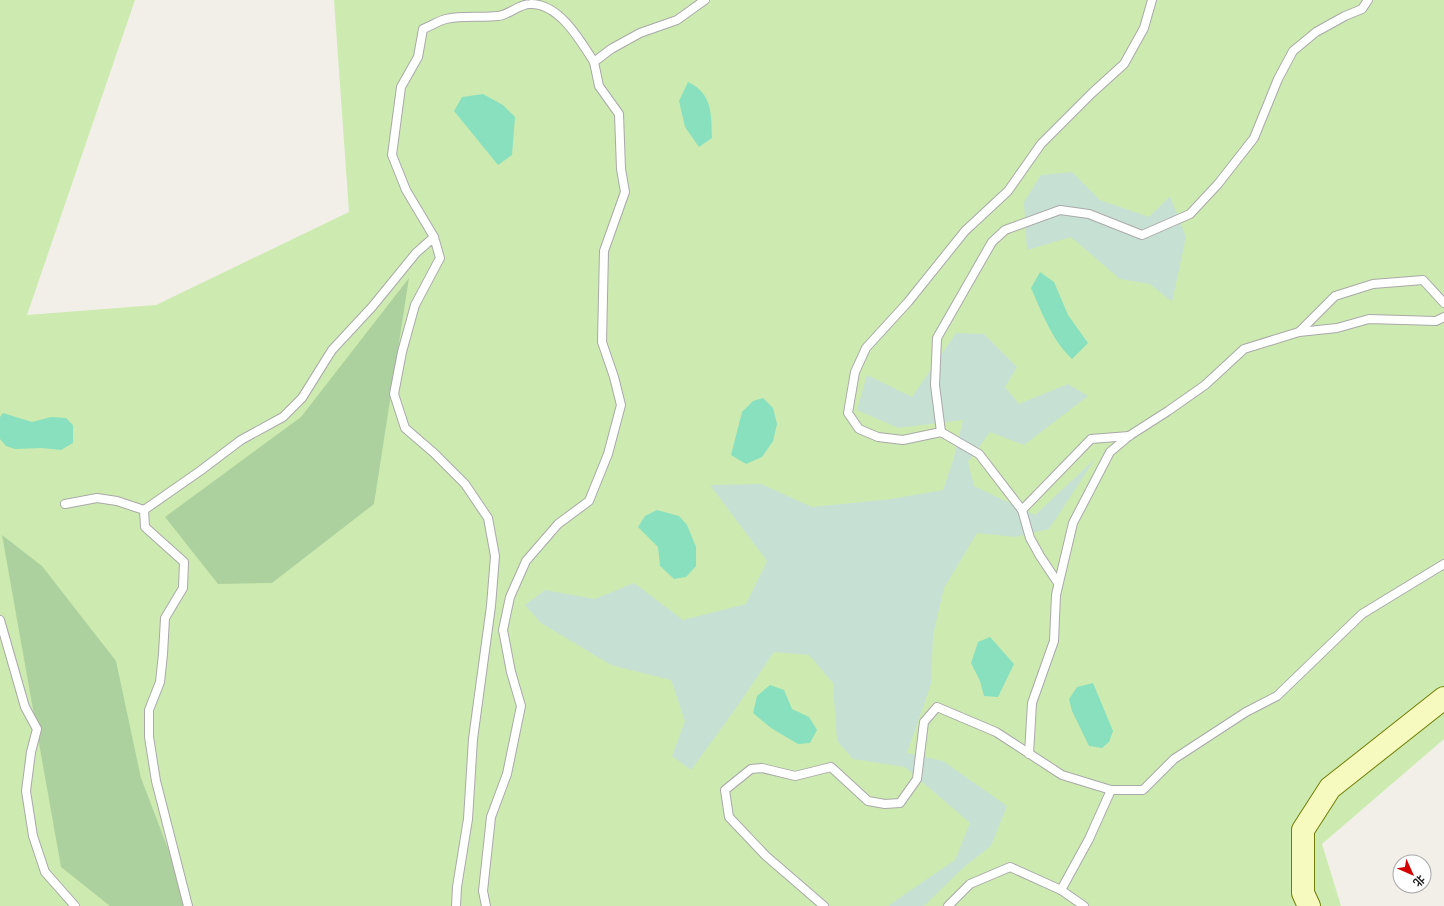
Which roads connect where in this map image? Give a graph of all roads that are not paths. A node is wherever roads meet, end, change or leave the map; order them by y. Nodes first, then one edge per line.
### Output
1 (705, 0) edge
2 (1152, 0) edge
3 (1368, 0) edge
4 (594, 62) junction
5 (434, 237) junction
6 (1444, 303) edge
7 (1444, 317) edge
8 (1299, 332) junction
9 (941, 432) junction
10 (1129, 436) junction
11 (65, 504) dead end
12 (144, 510) junction
13 (1022, 510) junction
14 (1444, 564) edge
15 (1058, 583) junction
16 (0, 620) edge
17 (1444, 698) edge
18 (1029, 754) junction
19 (1111, 790) junction
20 (1061, 890) junction
21 (75, 906) edge
22 (188, 906) edge
23 (456, 906) edge
24 (486, 906) edge
25 (824, 906) edge
26 (948, 906) edge
27 (1084, 906) edge
28 (1309, 906) edge

1 - 4 lane
2 - 9 lane
3 - 9 lane
4 - 5 lane
4 - 24 lane
5 - 12 lane
5 - 23 lane
6 - 8 lane
7 - 8 lane
8 - 10 lane
9 - 13 lane
10 - 13 lane
10 - 15 lane
11 - 12 lane
12 - 22 lane
13 - 15 lane
14 - 19 lane
15 - 18 lane
16 - 21 lane
17 - 28 street
18 - 19 lane
18 - 25 lane
19 - 20 lane
20 - 26 lane
20 - 27 lane

